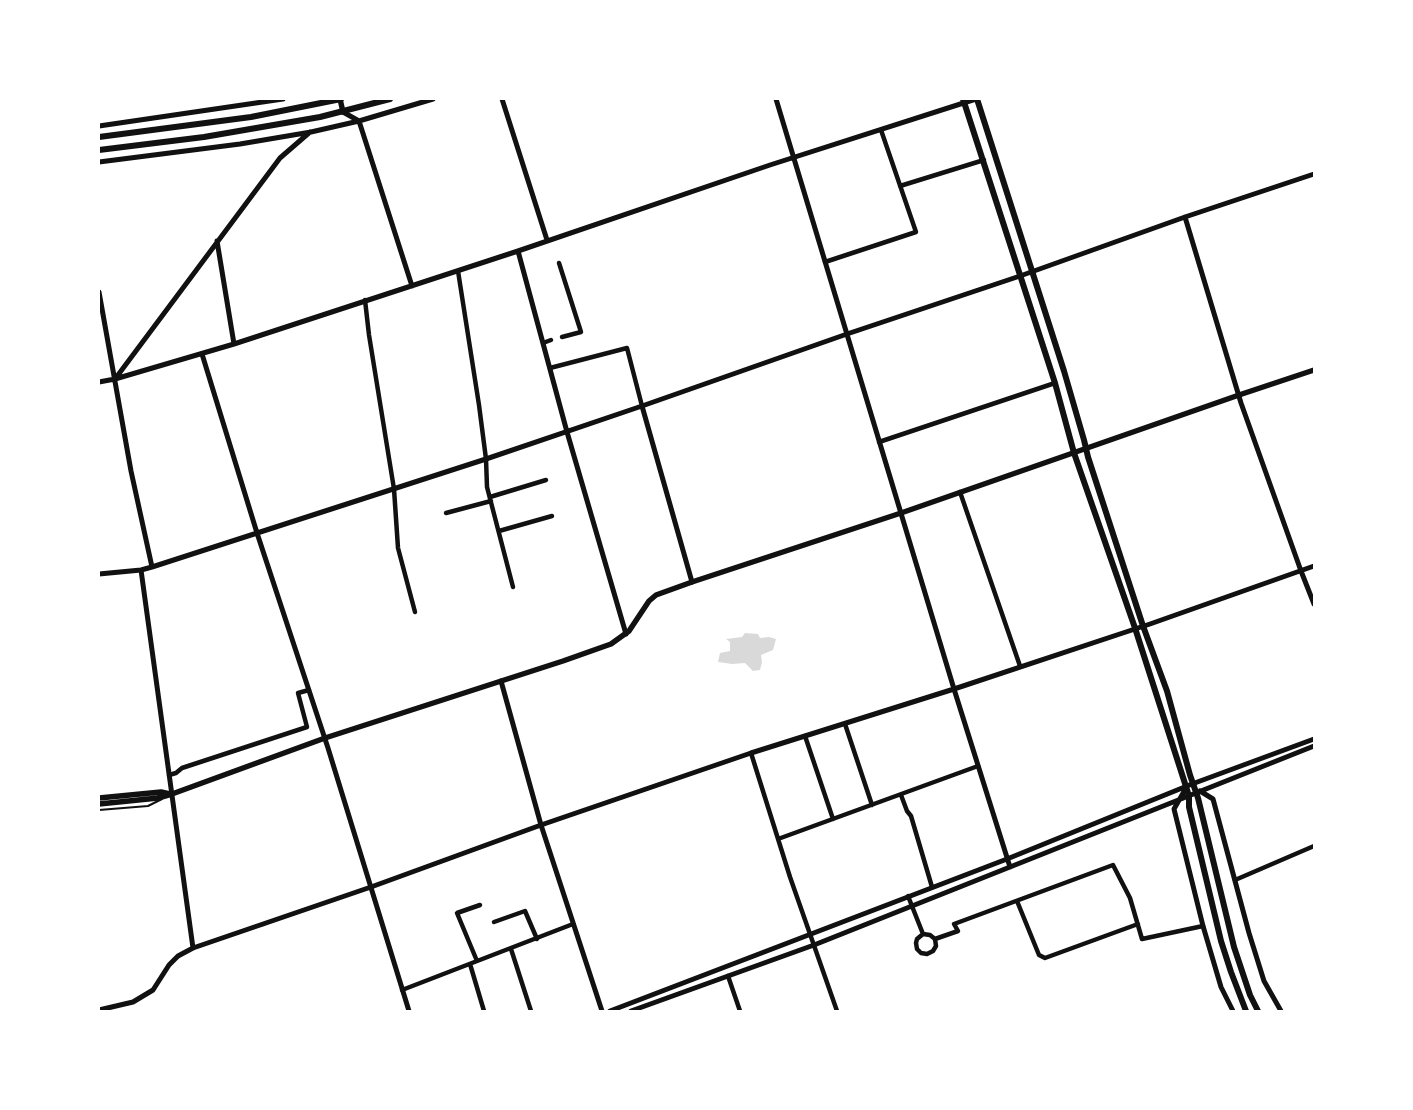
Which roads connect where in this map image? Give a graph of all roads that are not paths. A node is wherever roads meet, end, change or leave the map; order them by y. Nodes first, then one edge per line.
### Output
1 (282, 99) edge
2 (340, 99) edge
3 (390, 99) edge
4 (433, 99) edge
5 (502, 99) edge
6 (776, 99) edge
7 (976, 99) edge
8 (964, 100) edge
9 (342, 112) junction
10 (360, 120) junction
11 (99, 126) edge
12 (881, 130) junction
13 (310, 132) junction
14 (99, 138) edge
15 (99, 150) edge
16 (793, 158) junction
17 (984, 160) junction
18 (99, 162) edge
19 (1314, 174) edge
20 (900, 186) junction
21 (1185, 217) junction
22 (550, 240) junction
23 (217, 242) junction
24 (554, 245) dead end
25 (518, 251) junction
26 (825, 262) junction
27 (559, 263) dead end
28 (458, 270) junction
29 (1032, 272) junction
30 (1020, 276) junction
31 (412, 286) junction
32 (99, 292) edge
33 (365, 300) junction
34 (847, 334) junction
35 (562, 337) dead end
36 (551, 340) dead end
37 (543, 343) junction
38 (234, 344) junction
39 (202, 354) junction
40 (550, 368) junction
41 (1314, 370) edge
42 (115, 379) junction
43 (99, 382) edge
44 (1055, 383) junction
45 (1239, 395) junction
46 (642, 406) junction
47 (567, 432) junction
48 (879, 442) junction
49 (1086, 448) junction
50 (1074, 452) junction
51 (486, 459) junction
52 (546, 480) dead end
53 (394, 488) junction
54 (960, 492) junction
55 (491, 499) junction
56 (446, 513) dead end
57 (901, 513) junction
58 (552, 516) dead end
59 (499, 531) junction
60 (257, 533) junction
61 (1314, 566) edge
62 (152, 567) junction
63 (141, 570) junction
64 (1301, 571) junction
65 (99, 574) edge
66 (692, 582) junction
67 (513, 587) dead end
68 (1314, 604) edge
69 (415, 612) dead end
70 (1143, 626) junction
71 (1135, 628) junction
72 (626, 634) junction
73 (1020, 666) junction
74 (501, 681) junction
75 (954, 689) junction
76 (309, 690) junction
77 (845, 724) junction
78 (805, 736) junction
79 (325, 738) junction
80 (1314, 739) edge
81 (1314, 746) edge
82 (751, 753) junction
83 (978, 766) junction
84 (169, 775) junction
85 (1189, 786) junction
86 (172, 794) junction
87 (1195, 794) junction
88 (901, 795) junction
89 (99, 798) edge
90 (1180, 799) junction
91 (99, 804) edge
92 (872, 805) junction
93 (99, 810) edge
94 (833, 819) junction
95 (541, 825) junction
96 (778, 840) junction
97 (1314, 846) edge
98 (1007, 859) junction
99 (1010, 867) junction
100 (1235, 880) junction
101 (371, 886) junction
102 (932, 887) junction
103 (908, 896) junction
104 (1017, 901) junction
105 (480, 905) dead end
106 (912, 906) junction
107 (494, 922) dead end
108 (574, 924) junction
109 (1138, 924) junction
110 (1203, 926) junction
111 (810, 934) junction
112 (922, 934) junction
113 (537, 939) junction
114 (935, 939) junction
115 (814, 945) junction
116 (192, 948) junction
117 (511, 949) junction
118 (477, 961) junction
119 (470, 964) junction
120 (728, 976) junction
121 (402, 990) junction
122 (99, 1010) edge
123 (409, 1011) edge
124 (484, 1011) edge
125 (531, 1011) edge
126 (602, 1011) edge
127 (610, 1011) edge
128 (631, 1011) edge
129 (740, 1011) edge
130 (837, 1011) edge
131 (1232, 1011) edge
132 (1246, 1011) edge
133 (1258, 1011) edge
134 (1281, 1011) edge

1 - 11 street
2 - 9 main road
2 - 14 main road
3 - 9 main road
4 - 10 street
5 - 22 street
6 - 16 street
7 - 8 street
7 - 29 main road
8 - 12 street
8 - 17 main road
9 - 10 street
9 - 15 main road
10 - 13 street
10 - 31 street
12 - 16 street
12 - 20 street
13 - 18 street
13 - 23 street
16 - 22 street
16 - 26 street
17 - 20 street
17 - 30 main road
19 - 21 street
20 - 26 street
21 - 29 street
21 - 45 street
22 - 24 street
22 - 25 street
23 - 38 street
23 - 42 street
25 - 28 street
25 - 37 street
26 - 34 street
27 - 35 street
28 - 31 street
28 - 51 street
29 - 30 street
29 - 49 main road
30 - 34 street
30 - 44 main road
31 - 33 street
32 - 42 street
33 - 38 street
33 - 53 street
34 - 46 street
34 - 48 street
36 - 37 street
37 - 40 street
38 - 39 street
39 - 42 street
39 - 60 street
40 - 46 street
40 - 47 street
41 - 45 main road
42 - 43 street
42 - 62 street
44 - 48 street
44 - 50 main road
45 - 49 main road
45 - 64 street
46 - 47 street
46 - 66 street
47 - 51 street
47 - 72 street
48 - 57 street
49 - 50 main road
49 - 70 main road
50 - 54 main road
50 - 71 main road
51 - 53 street
51 - 55 street
52 - 55 street
53 - 60 street
53 - 69 street
54 - 57 main road
54 - 73 street
55 - 56 street
55 - 59 street
57 - 66 main road
57 - 75 street
58 - 59 street
59 - 67 street
60 - 62 street
60 - 76 street
61 - 64 street
62 - 63 street
63 - 65 street
63 - 84 street
64 - 68 street
64 - 70 street
66 - 72 main road
70 - 71 street
70 - 85 main road
71 - 73 street
71 - 85 main road
72 - 74 main road
73 - 75 street
74 - 79 main road
74 - 95 street
75 - 77 street
75 - 83 street
76 - 79 street
76 - 84 street
77 - 78 street
77 - 92 street
78 - 82 street
78 - 94 street
79 - 86 main road
79 - 101 street
80 - 85 street
81 - 87 street
82 - 95 street
82 - 96 street
83 - 88 street
83 - 98 street
84 - 86 street
85 - 87 main road
85 - 87 street
85 - 90 street
85 - 98 street
86 - 89 main road
86 - 91 main road
86 - 93 lane
86 - 116 street
87 - 90 street
87 - 100 street
87 - 132 main road
87 - 133 main road
88 - 92 street
88 - 102 street
90 - 99 street
90 - 110 street
92 - 94 street
94 - 96 street
95 - 101 street
95 - 108 street
96 - 111 street
97 - 100 street
98 - 99 street
98 - 102 street
99 - 106 street
100 - 134 street
101 - 116 street
101 - 121 street
102 - 103 street
103 - 106 street
103 - 111 street
104 - 109 street
104 - 109 street
104 - 114 street
105 - 118 street
106 - 112 street
106 - 115 street
107 - 113 street
108 - 113 street
108 - 126 street
109 - 110 street
110 - 131 street
111 - 115 street
111 - 127 street
112 - 114 street
112 - 114 street
113 - 117 street
115 - 120 street
115 - 130 street
116 - 122 street
117 - 118 street
117 - 125 street
118 - 119 street
119 - 121 street
119 - 124 street
120 - 128 street
120 - 129 street
121 - 123 street

